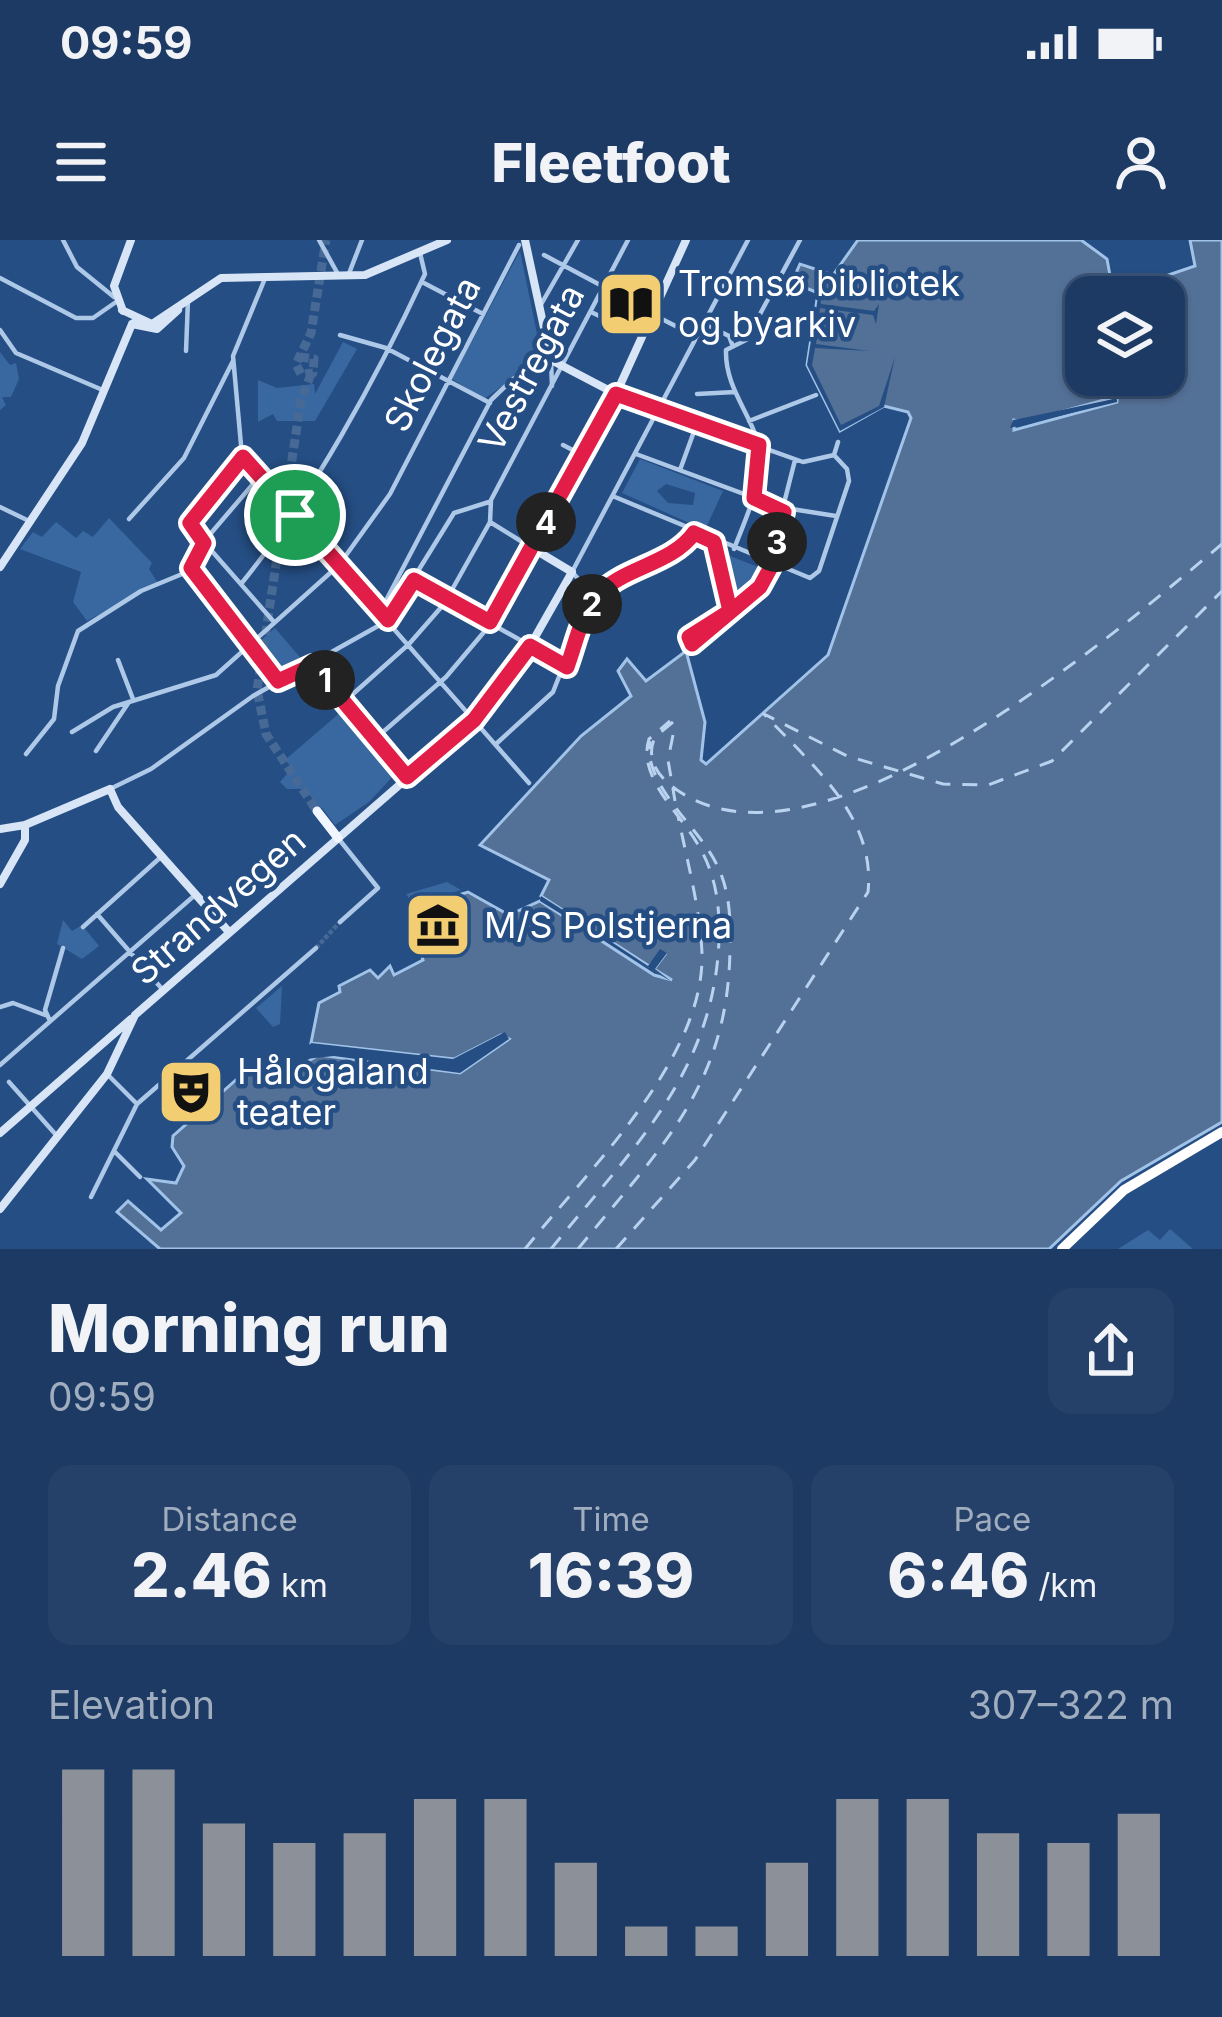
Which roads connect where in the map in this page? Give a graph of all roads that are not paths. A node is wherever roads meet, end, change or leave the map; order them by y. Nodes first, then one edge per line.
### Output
1 (63, 240) edge
2 (131, 240) edge
3 (319, 240) edge
4 (362, 240) edge
5 (447, 240) edge
6 (578, 240) edge
7 (628, 240) edge
8 (748, 240) edge
9 (800, 240) edge
10 (684, 241) edge
11 (522, 243) edge
12 (420, 253) junction
13 (544, 255) dead end
14 (565, 266) junction
15 (266, 276) junction
16 (344, 276) junction
17 (0, 278) edge
18 (422, 282) junction
19 (604, 287) junction
20 (188, 300) junction
21 (118, 303) junction
22 (539, 308) junction
23 (591, 312) junction
24 (483, 314) junction
25 (653, 315) junction
26 (704, 323) junction
27 (136, 324) junction
28 (0, 330) edge
29 (340, 335) dead end
30 (643, 337) junction
31 (697, 337) junction
32 (732, 344) junction
33 (386, 348) junction
34 (186, 351) dead end
35 (232, 361) junction
36 (556, 362) junction
37 (447, 381) junction
38 (552, 386) junction
39 (105, 391) junction
40 (735, 392) junction
41 (616, 394) junction
42 (697, 394) dead end
43 (816, 395) dead end
44 (490, 403) junction
45 (657, 412) junction
46 (749, 421) junction
47 (696, 426) junction
48 (838, 442) dead end
49 (759, 445) junction
50 (563, 446) dead end
51 (637, 454) junction
52 (834, 455) junction
53 (584, 456) junction
54 (243, 457) junction
55 (795, 460) junction
56 (680, 470) junction
57 (260, 477) junction
58 (615, 497) junction
59 (754, 498) junction
60 (490, 502) junction
61 (0, 507) edge
62 (784, 508) junction
63 (295, 515) junction
64 (837, 516) junction
65 (129, 519) dead end
66 (490, 522) junction
67 (32, 523) junction
68 (694, 533) junction
69 (714, 542) junction
70 (204, 543) junction
71 (532, 548) junction
72 (734, 549) junction
73 (772, 565) junction
74 (339, 566) junction
75 (0, 567) edge
76 (191, 568) junction
77 (572, 572) junction
78 (414, 580) junction
79 (241, 584) junction
80 (447, 598) junction
81 (596, 598) junction
82 (381, 610) junction
83 (730, 611) junction
84 (388, 620) junction
85 (490, 622) junction
86 (274, 623) junction
87 (697, 637) dead end
88 (409, 644) junction
89 (251, 646) junction
90 (530, 646) junction
91 (118, 660) dead end
92 (313, 665) junction
93 (567, 667) junction
94 (278, 681) junction
95 (441, 681) junction
96 (131, 700) junction
97 (344, 701) junction
98 (474, 720) junction
99 (72, 732) dead end
100 (376, 739) junction
101 (496, 744) junction
102 (97, 751) dead end
103 (26, 754) dead end
104 (407, 777) junction
105 (529, 783) dead end
106 (110, 790) junction
107 (317, 812) tunnel mouth
108 (26, 826) junction
109 (0, 830) edge
110 (338, 838) junction
111 (162, 856) junction
112 (3, 869) edge
113 (0, 884) edge
114 (195, 895) junction
115 (97, 914) junction
116 (340, 922) tunnel mouth
117 (83, 927) dead end
118 (229, 932) junction
119 (63, 948) dead end
120 (316, 948) tunnel mouth
121 (129, 952) junction
122 (163, 990) junction
123 (0, 1007) edge
124 (47, 1018) junction
125 (131, 1019) junction
126 (0, 1065) edge
127 (107, 1074) junction
128 (9, 1082) dead end
129 (137, 1104) junction
130 (30, 1107) junction
131 (1222, 1132) edge
132 (0, 1133) edge
133 (58, 1136) junction
134 (115, 1152) junction
135 (140, 1177) dead end
136 (91, 1197) dead end
137 (2, 1202) edge
138 (1062, 1249) edge

1 - 21 street
2 - 21 street
3 - 16 street
4 - 16 street
5 - 12 street
6 - 14 street
7 - 19 street, Vestregata
8 - 26 street
9 - 32 street
10 - 25 street
11 - 22 street
11 - 24 street, Skolegata
12 - 16 street
12 - 18 street
13 - 14 street
14 - 19 street
14 - 22 street
15 - 16 street
15 - 20 street
15 - 35 street
17 - 21 street
18 - 24 street
18 - 33 street
19 - 23 street, Vestregata
20 - 27 street
20 - 34 street
21 - 27 street
22 - 36 street
23 - 30 street
23 - 36 street, Vestregata
24 - 37 street, Skolegata
25 - 30 street
25 - 31 street
26 - 31 street
26 - 32 street
27 - 39 street
28 - 39 street
29 - 33 street
30 - 41 street
31 - 45 street
32 - 40 street
33 - 37 street
33 - 63 street
35 - 54 street
35 - 65 street
36 - 38 street
36 - 38 street, Vestregata
36 - 41 street
36 - 44 street
37 - 44 street
37 - 74 street, Skolegata
38 - 60 street, Vestregata
39 - 67 street
40 - 42 street
40 - 46 street
41 - 45 street
41 - 53 street
43 - 46 street
44 - 82 street
45 - 47 street
45 - 51 street
46 - 49 street
47 - 49 street
47 - 56 street
48 - 52 street
49 - 55 street
49 - 59 street
50 - 53 street
51 - 56 street
51 - 58 street
52 - 55 street
52 - 64 street
53 - 71 street
54 - 57 street
54 - 70 street
55 - 62 street
56 - 59 street
57 - 63 street
57 - 70 street
58 - 68 street
58 - 77 street
59 - 62 street
59 - 72 street
60 - 66 street, Vestregata
60 - 78 street
61 - 67 street
62 - 64 street
62 - 73 street
63 - 74 street
63 - 79 street
64 - 73 street
66 - 71 street
66 - 80 street
67 - 75 street
68 - 69 street
68 - 81 street
69 - 72 street
69 - 83 street
70 - 76 street
70 - 79 street
71 - 77 street
71 - 85 street
72 - 73 street
73 - 83 street
74 - 82 street
74 - 86 street, Skolegata
76 - 89 street
76 - 103 street
77 - 81 street
77 - 90 street, Strandvegen
78 - 80 street
78 - 84 street
79 - 86 street
80 - 85 street
80 - 88 street
81 - 93 street
82 - 84 street
83 - 87 street
84 - 88 street
84 - 92 street
85 - 90 street
85 - 95 street
86 - 89 street, Skolegata
88 - 95 street
88 - 97 street
89 - 94 street
89 - 96 street, Skolegata
90 - 93 street
90 - 98 street, Strandvegen
91 - 96 street
92 - 94 street
92 - 97 street
93 - 101 street
94 - 106 street
95 - 98 street
95 - 100 street
96 - 99 street, Skolegata
96 - 102 street
97 - 100 street
98 - 101 street
98 - 104 street, Strandvegen
100 - 104 street
101 - 105 street
104 - 110 street, Strandvegen
106 - 108 street
106 - 111 street
107 - 110 main road
108 - 109 street
108 - 112 street
110 - 116 street
110 - 118 street, Strandvegen
111 - 114 street
111 - 115 street
112 - 113 street
114 - 118 street
114 - 121 street
115 - 117 street
115 - 121 street
118 - 122 street, Strandvegen
119 - 124 street
120 - 129 street
121 - 122 street
121 - 124 street
122 - 125 street, Strandvegen
123 - 124 street
124 - 126 street
125 - 127 street, Strandvegen
125 - 130 street
127 - 129 street
127 - 133 street, Strandvegen
128 - 130 street
129 - 134 street
130 - 132 street
130 - 133 street
131 - 138 highway
133 - 137 street, Strandvegen
134 - 135 street
134 - 136 street

